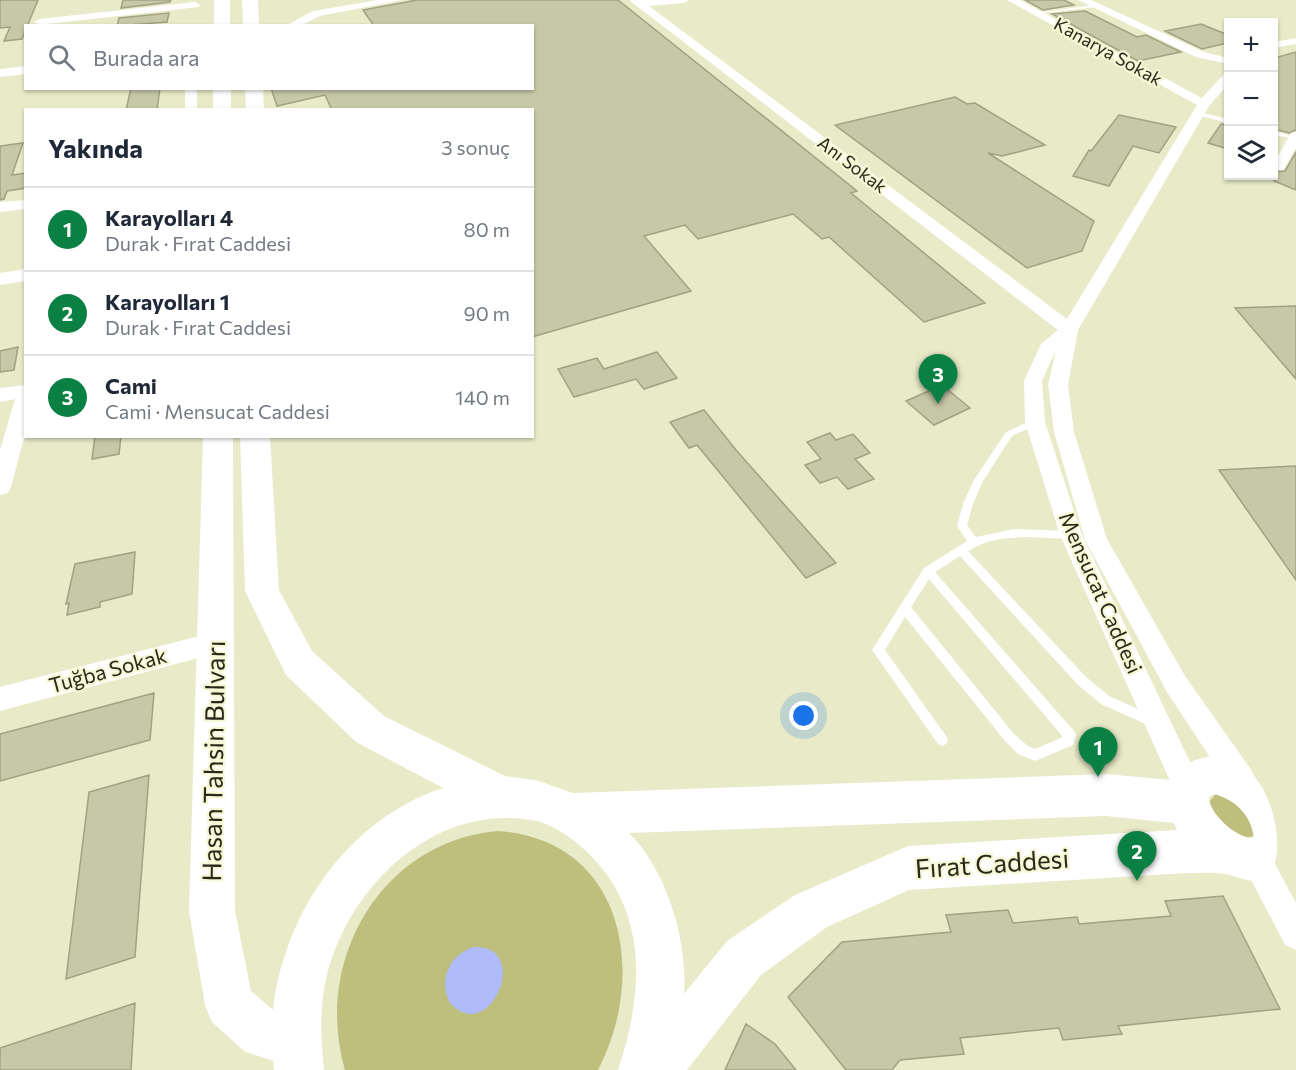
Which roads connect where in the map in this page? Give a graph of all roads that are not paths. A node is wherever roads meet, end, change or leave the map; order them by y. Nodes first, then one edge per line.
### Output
1 (222, 0) edge
2 (250, 0) edge
3 (397, 0) edge
4 (684, 0) edge
5 (1012, 0) edge
6 (637, 2) edge
7 (1089, 3) edge
8 (195, 6) edge
9 (1036, 13) junction
10 (83, 17) edge
11 (39, 22) dead end
12 (222, 24) edge
13 (251, 24) edge
14 (294, 24) edge
15 (1296, 41) edge
16 (1278, 44) edge
17 (1224, 60) edge
18 (24, 70) edge
19 (0, 73) edge
20 (1224, 82) edge
21 (191, 90) edge
22 (222, 90) edge
23 (254, 90) edge
24 (191, 108) edge
25 (222, 108) edge
26 (255, 108) edge
27 (1202, 109) junction
28 (1224, 119) edge
29 (1278, 134) edge
30 (1295, 137) edge
31 (1278, 167) dead end
32 (24, 204) edge
33 (0, 207) edge
34 (24, 275) edge
35 (0, 279) edge
36 (24, 291) edge
37 (0, 295) edge
38 (1069, 330) junction
39 (24, 392) edge
40 (0, 395) edge
41 (24, 399) edge
42 (1035, 422) junction
43 (218, 438) edge
44 (255, 438) edge
45 (0, 487) edge
46 (1071, 535) junction
47 (974, 542) junction
48 (962, 551) junction
49 (928, 571) junction
50 (905, 608) junction
51 (215, 643) junction
52 (0, 699) edge
53 (1157, 723) junction
54 (942, 740) dead end
55 (1249, 785) junction
56 (1296, 795) edge
57 (502, 797) junction
58 (1188, 797) junction
59 (572, 814) junction
60 (1264, 853) edge
61 (1296, 934) edge
62 (298, 1056) edge
63 (643, 1070) edge
64 (655, 1070) edge

1 - 12 main road
2 - 13 main road
3 - 14 street
4 - 6 street
5 - 9 street, Kanarya Sokak
6 - 38 street, Anı Sokak
7 - 9 lane
7 - 17 street
8 - 10 street
9 - 27 street, Kanarya Sokak
10 - 11 street
15 - 16 street
18 - 19 street
20 - 27 street, Mensucat Caddesi
21 - 24 street
22 - 25 main road
23 - 26 main road
27 - 28 lane
27 - 38 street, Mensucat Caddesi
29 - 30 lane
30 - 31 street
32 - 33 street
34 - 35 street
36 - 37 street
38 - 42 street, Mensucat Caddesi
38 - 55 street, Mensucat Caddesi
39 - 40 street
41 - 45 street
42 - 46 street, Mensucat Caddesi
42 - 47 lane
43 - 51 main road, Hasan Tahsin Bulvarı
44 - 57 main road
46 - 47 lane
46 - 53 street, Mensucat Caddesi
47 - 48 lane
48 - 49 lane
48 - 53 lane
49 - 50 lane
49 - 50 lane
50 - 54 lane
51 - 52 street, Tuğba Sokak
51 - 62 main road, Hasan Tahsin Bulvarı
53 - 58 street, Mensucat Caddesi
55 - 56 main road
55 - 58 main road
55 - 60 main road
57 - 59 main road
57 - 62 main road
58 - 59 main road
58 - 60 main road
59 - 63 main road
60 - 61 street
60 - 64 main road, Fırat Caddesi

